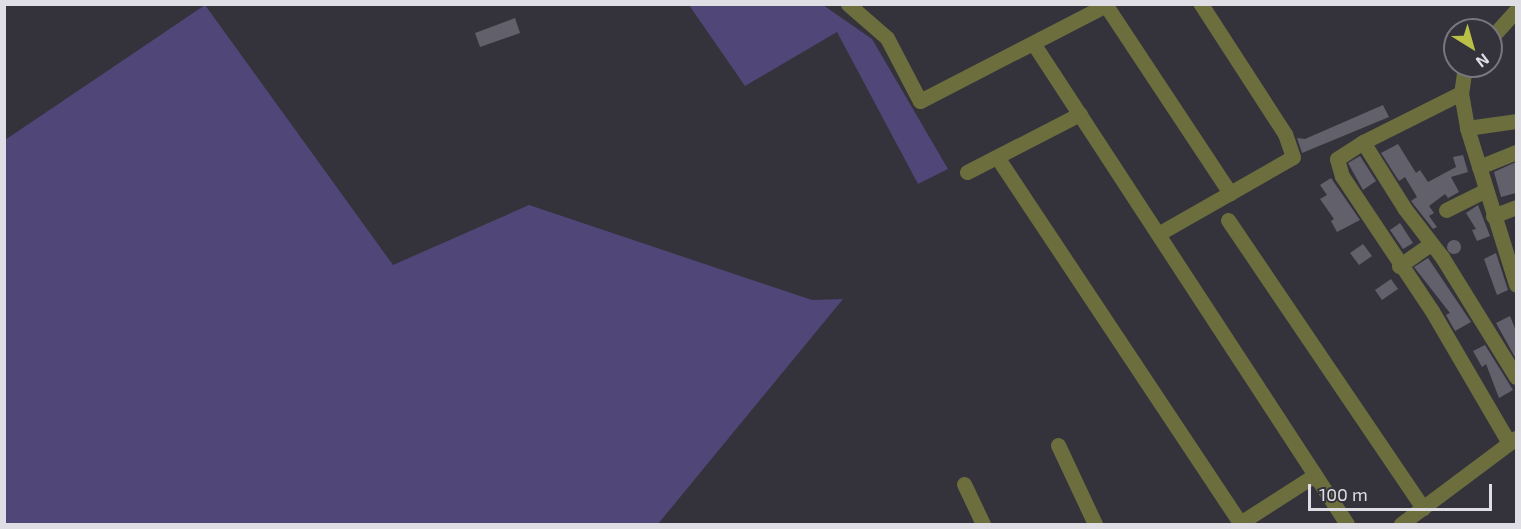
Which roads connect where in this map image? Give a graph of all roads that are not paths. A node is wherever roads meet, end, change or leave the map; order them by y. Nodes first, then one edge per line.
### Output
1 (848, 4) edge
2 (1201, 4) edge
3 (1106, 5) edge
4 (1516, 10) edge
5 (1503, 25) edge
6 (1033, 43) junction
7 (1463, 78) edge
8 (1461, 93) junction
9 (1080, 114) junction
10 (1516, 121) edge
11 (1467, 128) junction
12 (1363, 142) junction
13 (1516, 152) edge
14 (997, 157) junction
15 (1479, 167) junction
16 (967, 172) dead end
17 (1486, 190) junction
18 (1230, 193) junction
19 (1516, 207) edge
20 (1446, 210) dead end
21 (1493, 216) junction
22 (1228, 220) dead end
23 (1158, 234) junction
24 (1431, 244) junction
25 (1399, 266) junction
26 (1516, 284) edge
27 (1516, 377) edge
28 (1513, 440) edge
29 (1058, 446) dead end
30 (1315, 475) junction
31 (964, 484) dead end
32 (1423, 508) junction
33 (983, 525) edge
34 (1095, 525) edge
35 (1347, 525) edge
36 (1401, 525) edge

1 - 6 street
2 - 18 street
3 - 6 street
3 - 18 street
4 - 5 street
6 - 9 street
7 - 8 street
8 - 11 street
8 - 12 street
9 - 14 street
9 - 23 street
10 - 11 street
11 - 15 street
12 - 24 street
12 - 25 street
13 - 15 street
14 - 16 street
14 - 30 street
15 - 17 street
17 - 20 street
17 - 21 street
18 - 23 street
19 - 21 street
21 - 26 street
22 - 32 street
23 - 30 street
24 - 25 street
24 - 27 street
25 - 28 street
28 - 32 street
29 - 34 street
30 - 35 street
31 - 33 street
32 - 36 street

